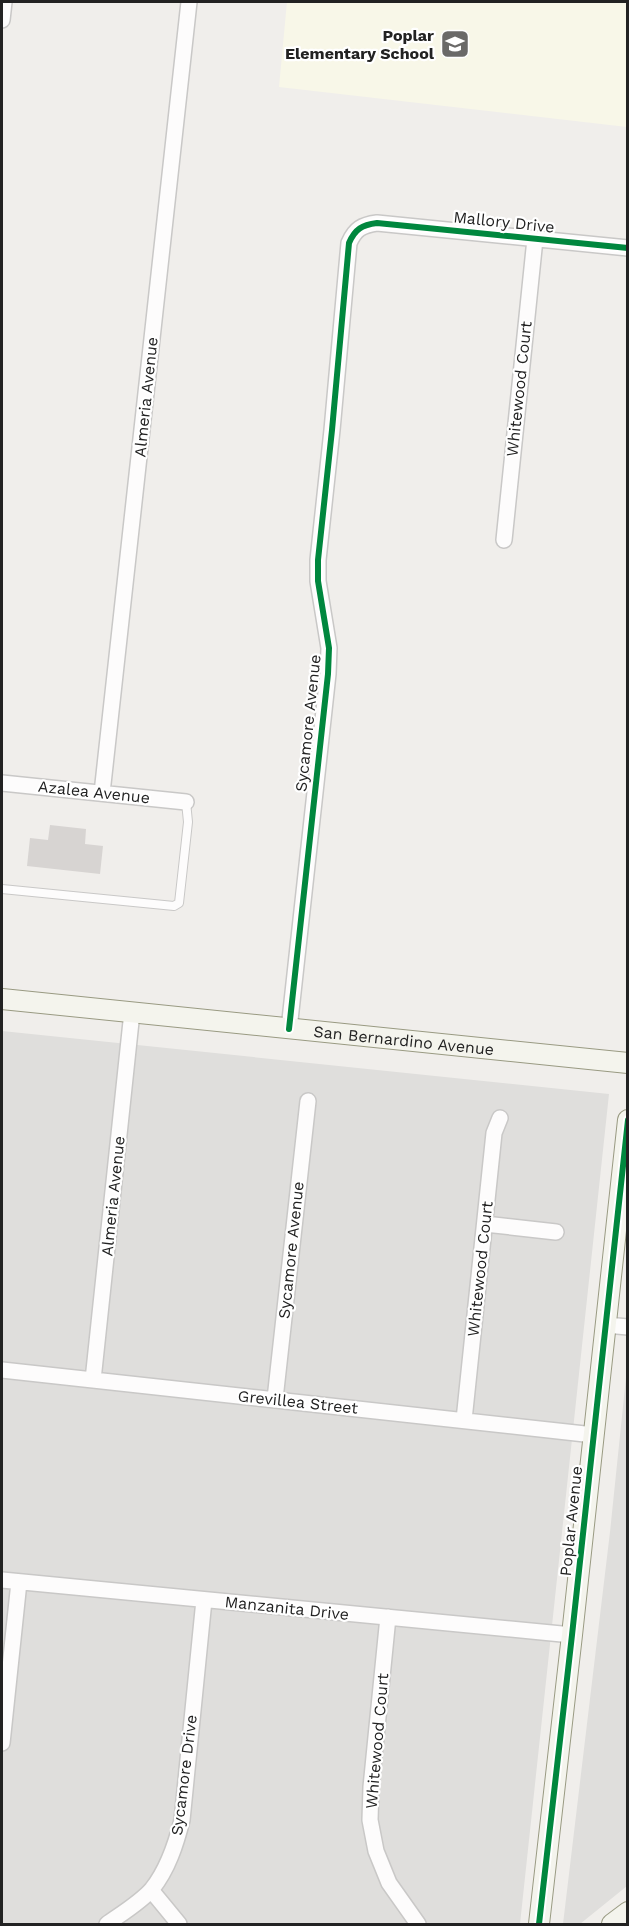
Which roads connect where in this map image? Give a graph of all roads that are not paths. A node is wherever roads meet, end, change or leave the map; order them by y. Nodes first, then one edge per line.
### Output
1 (4, 2) edge
2 (189, 2) edge
3 (2, 20) edge
4 (377, 223) joint
5 (535, 239) junction
6 (627, 248) edge
7 (504, 540) dead end
8 (2, 783) edge
9 (102, 792) junction
10 (186, 802) joint
11 (2, 889) edge
12 (2, 999) edge
13 (132, 1012) junction
14 (289, 1029) junction
15 (627, 1063) edge
16 (308, 1101) dead end
17 (500, 1118) dead end
18 (627, 1120) edge
19 (485, 1224) junction
20 (556, 1232) dead end
21 (606, 1325) junction
22 (627, 1327) edge
23 (2, 1370) edge
24 (93, 1380) junction
25 (275, 1400) junction
26 (464, 1420) junction
27 (594, 1435) junction
28 (2, 1580) edge
29 (19, 1582) junction
30 (204, 1600) junction
31 (388, 1617) junction
32 (573, 1635) junction
33 (2, 1743) edge
34 (151, 1890) junction
35 (627, 1912) edge
36 (107, 1924) edge
37 (179, 1924) edge
38 (418, 1924) edge
39 (539, 1924) edge
40 (612, 1924) edge

1 - 3 street
2 - 9 street, Almeria Avenue
4 - 5 street, Mallory Drive
4 - 14 street, Sycamore Avenue
5 - 6 street, Mallory Drive
5 - 7 street, Whitewood Court
8 - 9 street, Azalea Avenue
9 - 10 street, Azalea Avenue
10 - 11 lane
12 - 13 street, San Bernardino Avenue
13 - 14 street, San Bernardino Avenue
13 - 24 street, Almeria Avenue
14 - 15 street, San Bernardino Avenue
16 - 25 street, Sycamore Avenue
17 - 19 street, Whitewood Court
18 - 21 street, Poplar Avenue
19 - 20 street
19 - 26 street, Whitewood Court
21 - 22 street
21 - 27 street, Poplar Avenue
23 - 24 street, Grevillea Street
24 - 25 street, Grevillea Street
25 - 26 street, Grevillea Street
26 - 27 street, Grevillea Street
27 - 32 street, Poplar Avenue
28 - 29 street, Manzanita Drive
29 - 30 street, Manzanita Drive
29 - 33 street
30 - 31 street, Manzanita Drive
30 - 34 street, Sycamore Drive
31 - 32 street, Manzanita Drive
31 - 38 street, Whitewood Court
32 - 39 street, Poplar Avenue
34 - 36 street, Sycamore Drive
34 - 37 street
35 - 40 street

